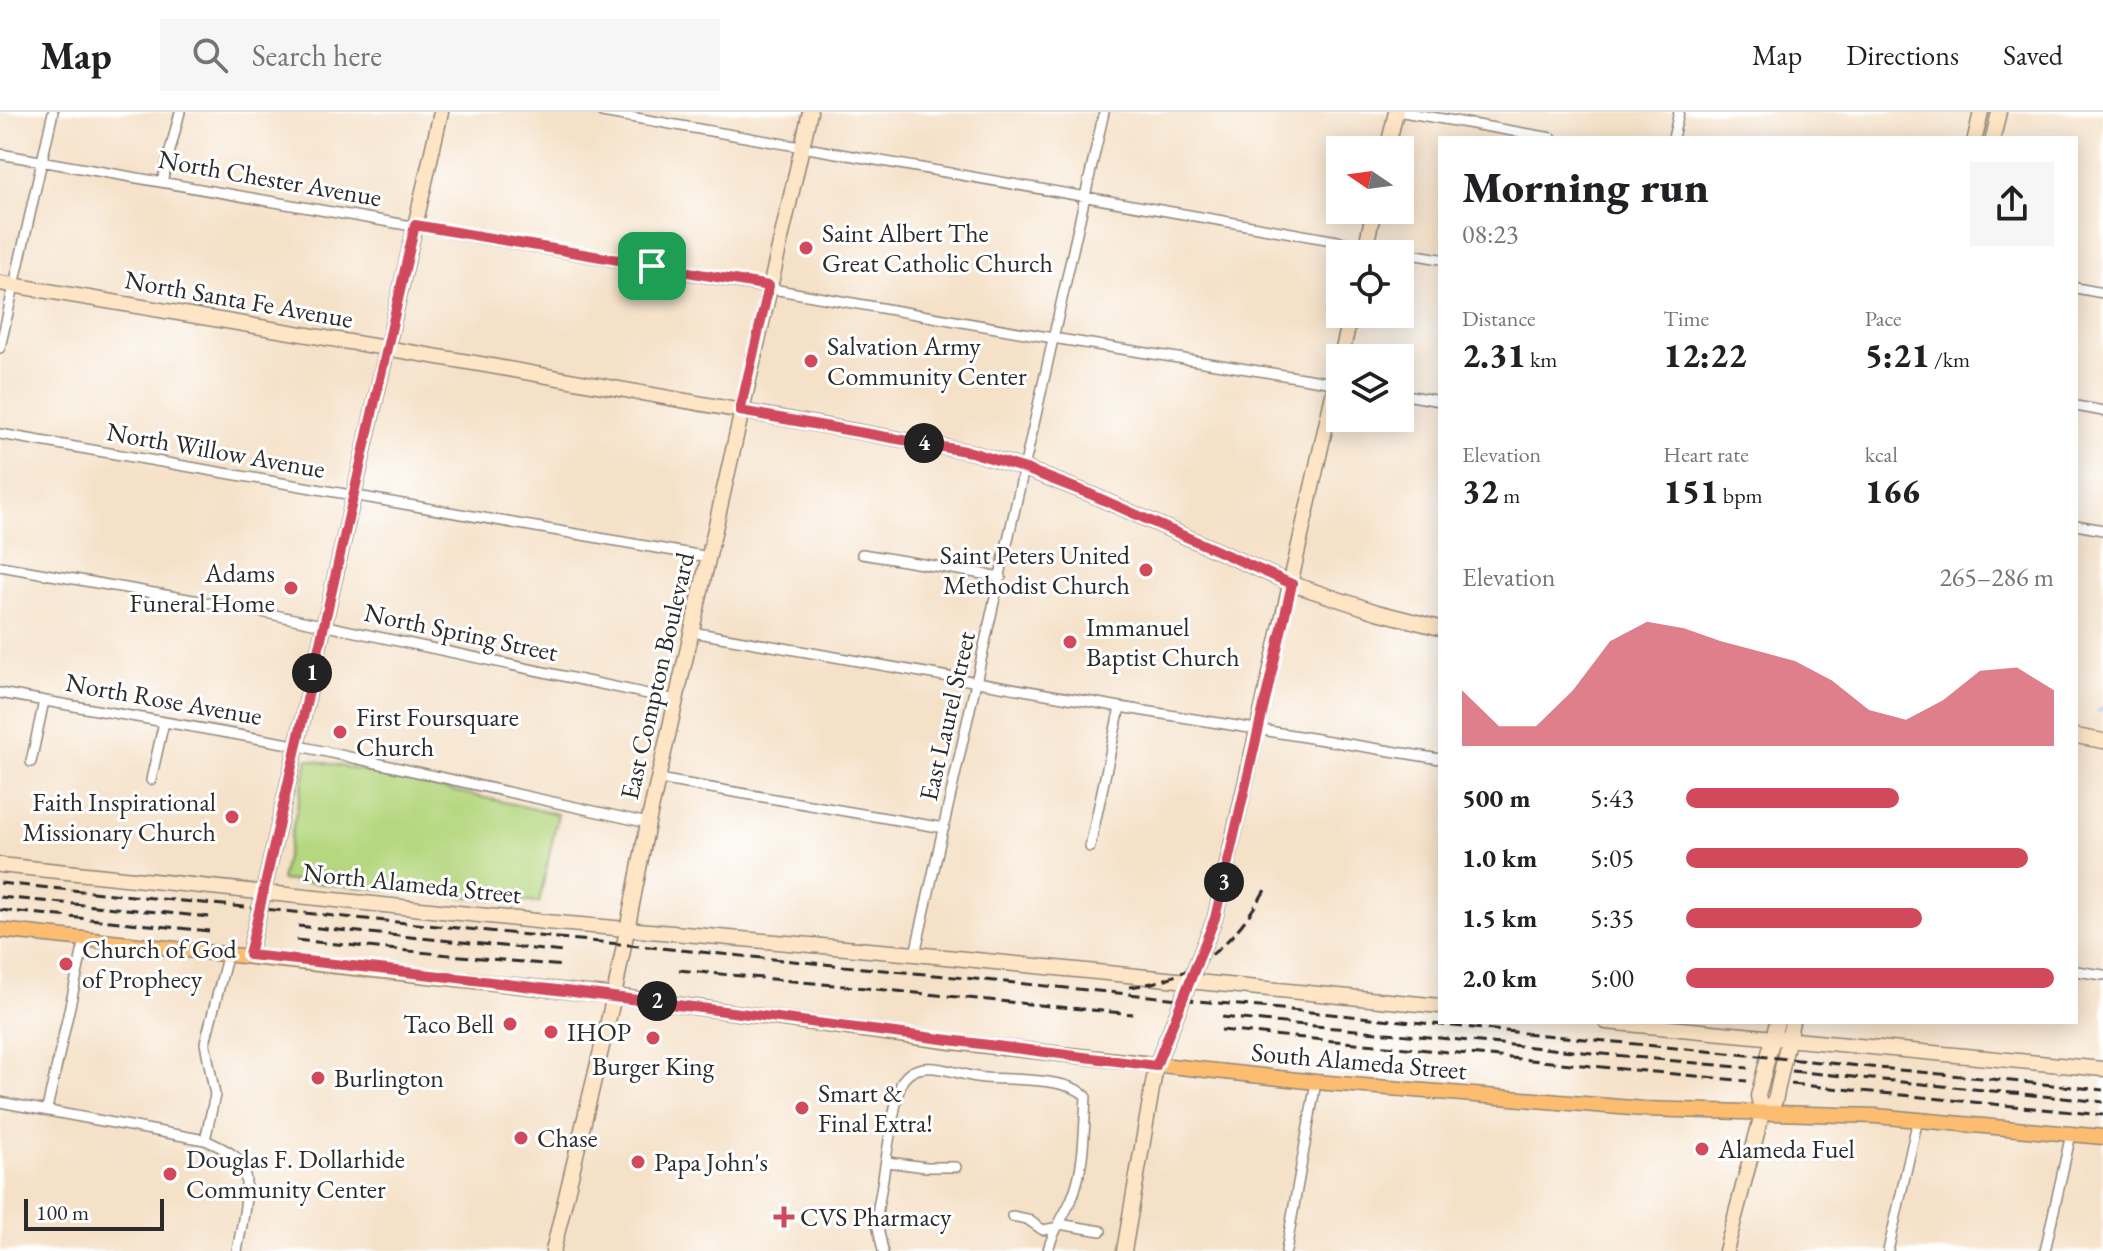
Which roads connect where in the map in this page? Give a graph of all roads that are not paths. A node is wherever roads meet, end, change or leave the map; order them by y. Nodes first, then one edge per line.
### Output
1 (53, 112) edge
2 (180, 112) edge
3 (441, 112) edge
4 (602, 112) edge
5 (810, 112) edge
6 (1104, 112) edge
7 (1396, 112) edge
8 (1403, 112) edge
9 (1679, 112) edge
10 (1981, 112) edge
11 (1999, 112) edge
12 (1390, 136) edge
13 (1541, 136) edge
14 (1673, 136) edge
15 (1975, 136) edge
16 (1993, 136) edge
17 (802, 147) junction
18 (0, 154) edge
19 (42, 162) junction
20 (162, 182) junction
21 (1085, 196) junction
22 (415, 225) junction
23 (1326, 242) edge
24 (1414, 256) edge
25 (1438, 259) edge
26 (7, 284) edge
27 (769, 286) junction
28 (2078, 288) edge
29 (2103, 293) edge
30 (1053, 338) junction
31 (0, 348) edge
32 (386, 349) junction
33 (1326, 382) edge
34 (1414, 396) edge
35 (1438, 401) edge
36 (2078, 406) edge
37 (740, 411) junction
38 (2103, 411) edge
39 (1327, 432) edge
40 (0, 434) edge
41 (1026, 469) junction
42 (354, 496) junction
43 (2078, 525) edge
44 (2103, 530) edge
45 (862, 554) dead end
46 (709, 557) junction
47 (0, 566) edge
48 (1001, 577) junction
49 (1292, 584) junction
50 (323, 625) junction
51 (1438, 627) edge
52 (692, 632) junction
53 (977, 682) junction
54 (0, 693) edge
55 (676, 700) junction
56 (44, 701) junction
57 (1120, 707) junction
58 (164, 722) junction
59 (1259, 728) junction
60 (2078, 736) edge
61 (2103, 741) edge
62 (295, 745) junction
63 (1438, 759) edge
64 (31, 762) dead end
65 (658, 779) junction
66 (151, 780) dead end
67 (648, 823) junction
68 (944, 828) junction
69 (1090, 847) dead end
70 (0, 865) edge
71 (263, 891) junction
72 (0, 930) edge
73 (628, 930) junction
74 (85, 939) junction
75 (228, 953) junction
76 (915, 954) junction
77 (249, 955) junction
78 (2078, 971) edge
79 (2103, 975) edge
80 (1190, 983) junction
81 (614, 996) junction
82 (1438, 1006) edge
83 (1626, 1024) edge
84 (1777, 1024) edge
85 (1791, 1024) edge
86 (1780, 1039) junction
87 (1156, 1066) junction
88 (2103, 1069) edge
89 (1316, 1082) junction
90 (0, 1102) edge
91 (47, 1109) junction
92 (1762, 1114) junction
93 (1918, 1119) junction
94 (2071, 1134) junction
95 (2103, 1137) edge
96 (205, 1140) junction
97 (887, 1162) junction
98 (956, 1167) dead end
99 (1012, 1216) dead end
100 (1056, 1226) junction
101 (1101, 1231) dead end
102 (1048, 1250) edge
103 (237, 1251) edge
104 (553, 1251) edge
105 (883, 1251) edge
106 (1124, 1251) edge
107 (1286, 1251) edge
108 (1726, 1251) edge
109 (1888, 1251) edge
110 (2045, 1251) edge

1 - 19 street
2 - 20 street
3 - 22 main road
4 - 17 street
5 - 17 main road, East Compton Boulevard
6 - 21 street, East Laurel Street
7 - 12 main road
8 - 13 street
9 - 14 street
10 - 15 main road
11 - 16 main road
17 - 21 street
17 - 27 main road, East Compton Boulevard
18 - 19 street, North Chester Avenue
19 - 20 street, North Chester Avenue
19 - 26 street
20 - 22 street, North Chester Avenue
21 - 23 street
21 - 30 street, East Laurel Street
22 - 27 street, North Chester Avenue
22 - 32 main road
24 - 25 street
26 - 31 street
26 - 32 main road, North Santa Fe Avenue
27 - 30 street, North Chester Avenue
27 - 37 main road, East Compton Boulevard
28 - 29 street
30 - 33 street, North Chester Avenue
30 - 41 street, East Laurel Street
32 - 37 main road, North Santa Fe Avenue
32 - 42 main road
34 - 35 street
36 - 38 street
37 - 41 main road, North Santa Fe Avenue
37 - 46 main road, East Compton Boulevard
39 - 49 main road
40 - 42 street, North Willow Avenue
41 - 48 street, East Laurel Street
41 - 49 main road, North Santa Fe Avenue
42 - 46 street, North Willow Avenue
42 - 50 main road
43 - 44 street
45 - 48 street
46 - 52 main road, East Compton Boulevard
47 - 50 street, North Spring Street
48 - 53 street, East Laurel Street
49 - 51 main road, North Santa Fe Avenue
49 - 59 main road
50 - 55 street, North Spring Street
50 - 62 main road
52 - 53 street
52 - 55 main road, East Compton Boulevard
53 - 57 street
53 - 68 street, East Laurel Street
54 - 56 street, North Rose Avenue
55 - 65 main road, East Compton Boulevard
56 - 58 street, North Rose Avenue
56 - 64 street
57 - 59 street
57 - 69 street
58 - 62 street, North Rose Avenue
58 - 66 street
59 - 63 street
59 - 80 main road
60 - 61 main road
62 - 67 street, North Rose Avenue
62 - 71 main road
65 - 67 main road, East Compton Boulevard
65 - 68 street
67 - 73 main road, East Compton Boulevard
68 - 76 street, East Laurel Street
70 - 71 main road, North Alameda Street
71 - 73 main road, North Alameda Street
71 - 77 main road
72 - 74 main road
73 - 76 main road
73 - 81 main road, East Compton Boulevard
74 - 75 main road
74 - 91 street
75 - 77 main road
75 - 96 street
76 - 80 main road
77 - 81 main road
78 - 79 street
80 - 82 main road
80 - 87 main road
81 - 87 main road, South Alameda Street
81 - 104 main road, East Compton Boulevard
83 - 86 main road
84 - 86 main road
85 - 86 main road
86 - 88 main road
86 - 92 main road
87 - 89 main road, South Alameda Street
87 - 106 main road
89 - 92 main road, South Alameda Street
89 - 107 street
90 - 91 street
91 - 96 street
92 - 93 main road, South Alameda Street
92 - 108 main road
93 - 94 main road, South Alameda Street
93 - 109 street
94 - 95 main road, South Alameda Street
94 - 110 street
96 - 103 street
97 - 98 street
97 - 100 street
97 - 105 street
99 - 100 street
100 - 101 street
100 - 102 street

